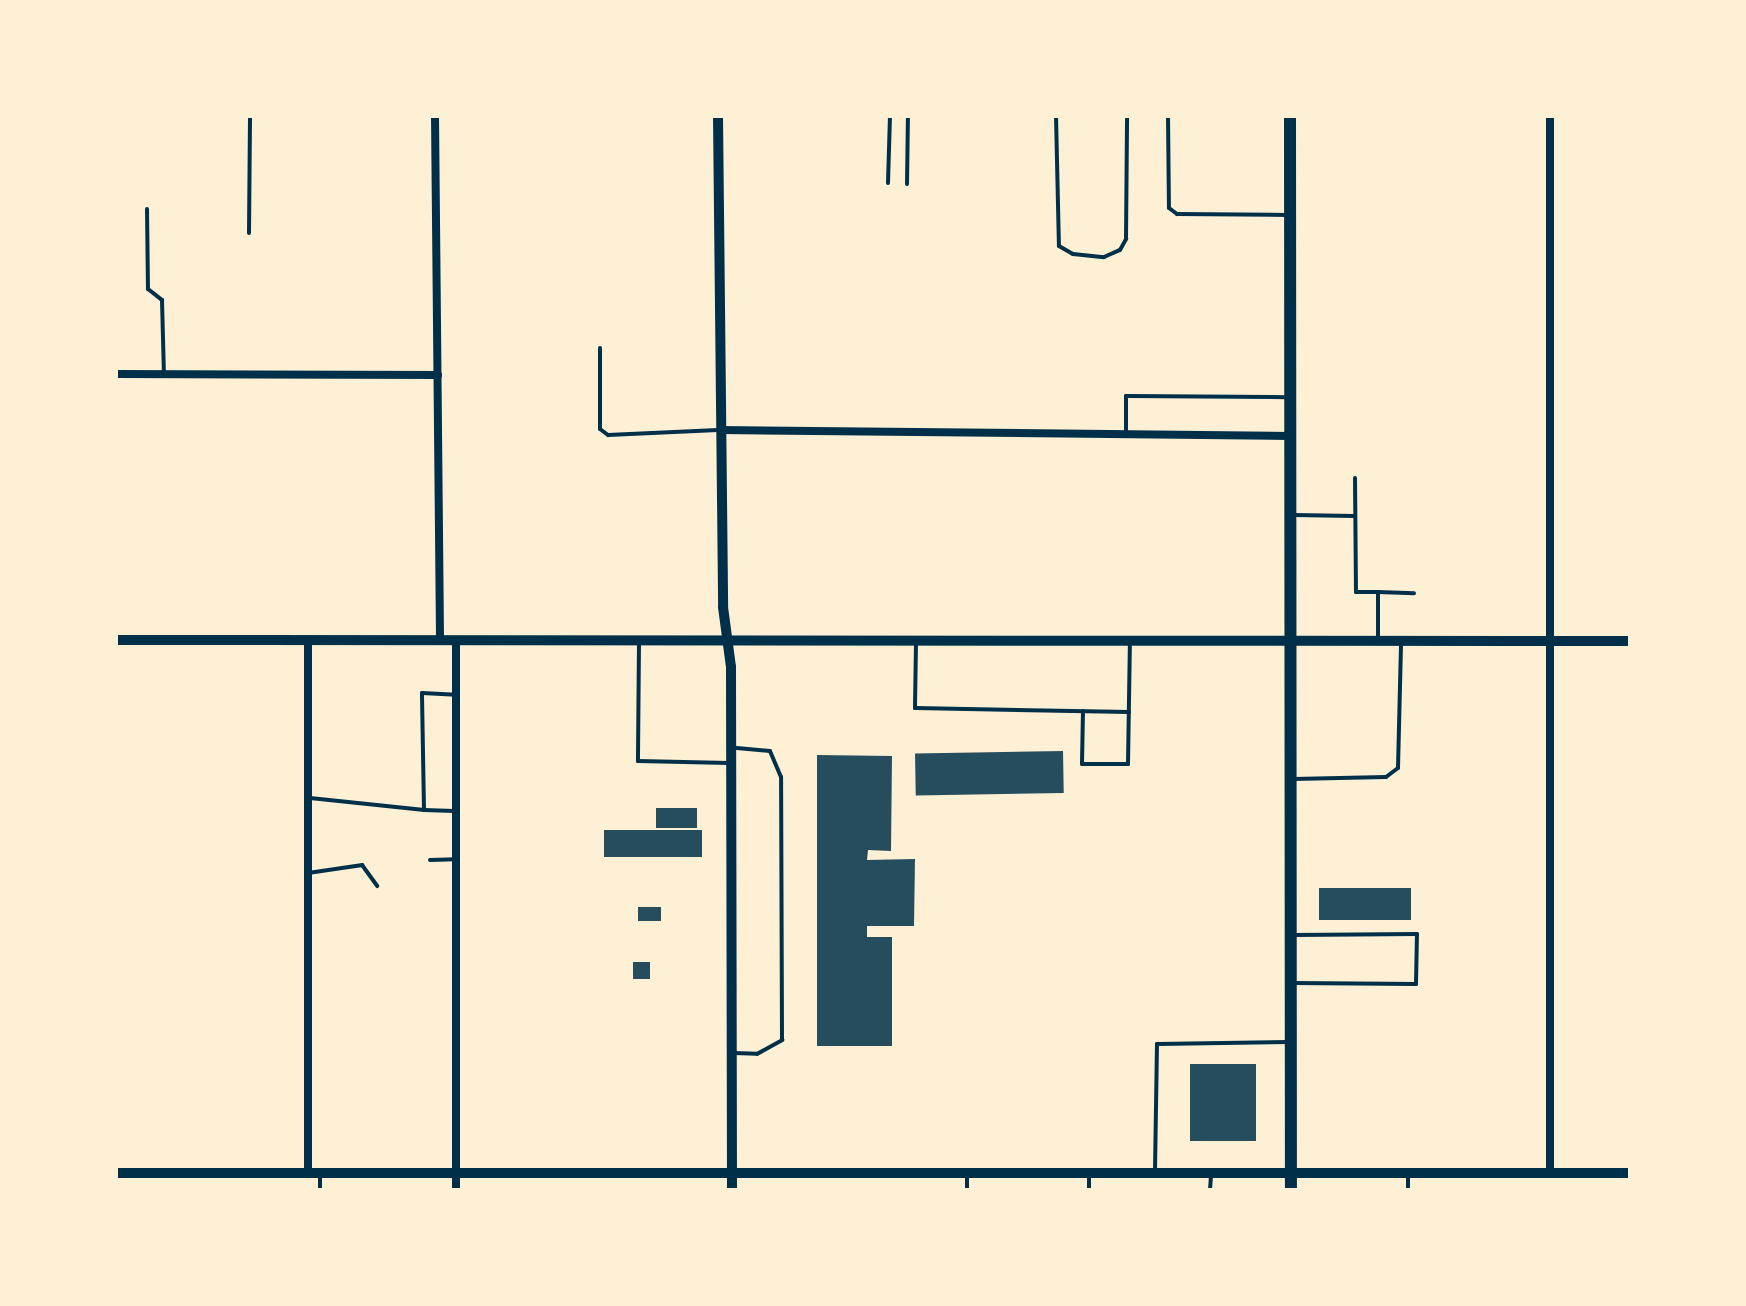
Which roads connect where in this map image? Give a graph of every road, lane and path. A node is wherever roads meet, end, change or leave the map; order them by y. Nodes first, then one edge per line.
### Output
1 (250, 116) edge
2 (435, 116) edge
3 (718, 116) edge
4 (890, 116) edge
5 (908, 116) edge
6 (1056, 116) edge
7 (1127, 116) edge
8 (1168, 116) edge
9 (1290, 116) edge
10 (1550, 116) edge
11 (888, 183) dead end
12 (907, 184) dead end
13 (147, 209) dead end
14 (1290, 215) junction
15 (249, 233) dead end
16 (600, 348) dead end
17 (116, 374) edge
18 (164, 374) junction
19 (438, 375) junction
20 (1290, 397) junction
21 (721, 430) junction
22 (1126, 434) junction
23 (1290, 436) junction
24 (1355, 478) dead end
25 (1290, 515) junction
26 (1355, 516) junction
27 (1378, 592) junction
28 (1414, 593) dead end
29 (116, 640) edge
30 (308, 640) junction
31 (440, 640) junction
32 (456, 640) junction
33 (639, 640) junction
34 (727, 640) junction
35 (916, 641) junction
36 (1130, 641) junction
37 (1290, 641) junction
38 (1378, 641) junction
39 (1401, 641) junction
40 (1551, 641) junction
41 (1630, 641) edge
42 (456, 695) junction
43 (1083, 711) junction
44 (1129, 712) junction
45 (731, 747) junction
46 (731, 763) junction
47 (1290, 779) junction
48 (308, 798) junction
49 (424, 810) junction
50 (457, 811) junction
51 (457, 859) junction
52 (430, 860) dead end
53 (308, 873) junction
54 (377, 886) dead end
55 (1290, 935) junction
56 (1290, 983) junction
57 (1291, 1042) junction
58 (731, 1053) junction
59 (308, 1172) junction
60 (320, 1172) junction
61 (116, 1173) edge
62 (456, 1173) junction
63 (732, 1173) junction
64 (1550, 1173) junction
65 (1630, 1173) edge
66 (967, 1174) junction
67 (1089, 1174) junction
68 (1155, 1174) junction
69 (1211, 1174) junction
70 (1291, 1175) junction
71 (1408, 1175) junction
72 (320, 1190) edge
73 (456, 1190) edge
74 (732, 1190) edge
75 (967, 1190) edge
76 (1089, 1190) edge
77 (1210, 1190) edge
78 (1291, 1190) edge
79 (1408, 1190) edge

1 - 15 lane
2 - 19 street
3 - 21 street
4 - 11 lane
5 - 12 lane
6 - 7 lane
8 - 14 lane
9 - 14 main road
10 - 40 street
13 - 18 lane
14 - 20 main road
16 - 21 lane
17 - 18 street
18 - 19 street
19 - 31 street
20 - 22 lane
20 - 23 main road
21 - 22 street
21 - 34 street
22 - 23 street
23 - 25 main road
24 - 26 lane
25 - 26 lane
25 - 37 main road
26 - 27 lane
27 - 28 lane
27 - 38 lane
29 - 30 street
30 - 31 street
30 - 48 street
31 - 32 street
32 - 33 street
32 - 42 street
33 - 34 street
33 - 46 lane
34 - 35 street
34 - 45 street
35 - 36 street
35 - 43 lane
36 - 37 street
36 - 44 lane
37 - 38 street
37 - 47 main road
38 - 39 street
39 - 40 street
39 - 47 lane
40 - 41 street
40 - 64 street
42 - 49 lane
42 - 50 street
43 - 44 lane
43 - 44 lane
45 - 46 street
45 - 58 lane
46 - 58 street
47 - 55 main road
48 - 49 lane
48 - 53 street
49 - 50 lane
50 - 51 street
51 - 52 lane
51 - 62 street
53 - 54 lane
53 - 59 street
55 - 56 main road
55 - 56 lane
56 - 57 main road
57 - 68 lane
57 - 70 main road
58 - 63 street
59 - 60 street
59 - 61 street
60 - 62 street
60 - 72 lane
62 - 63 street
62 - 73 street
63 - 66 street
63 - 74 street
64 - 65 street
64 - 71 street
66 - 67 street
66 - 75 lane
67 - 68 street
67 - 76 lane
68 - 69 street
69 - 70 street
69 - 77 lane
70 - 71 street
70 - 78 main road
71 - 79 lane

